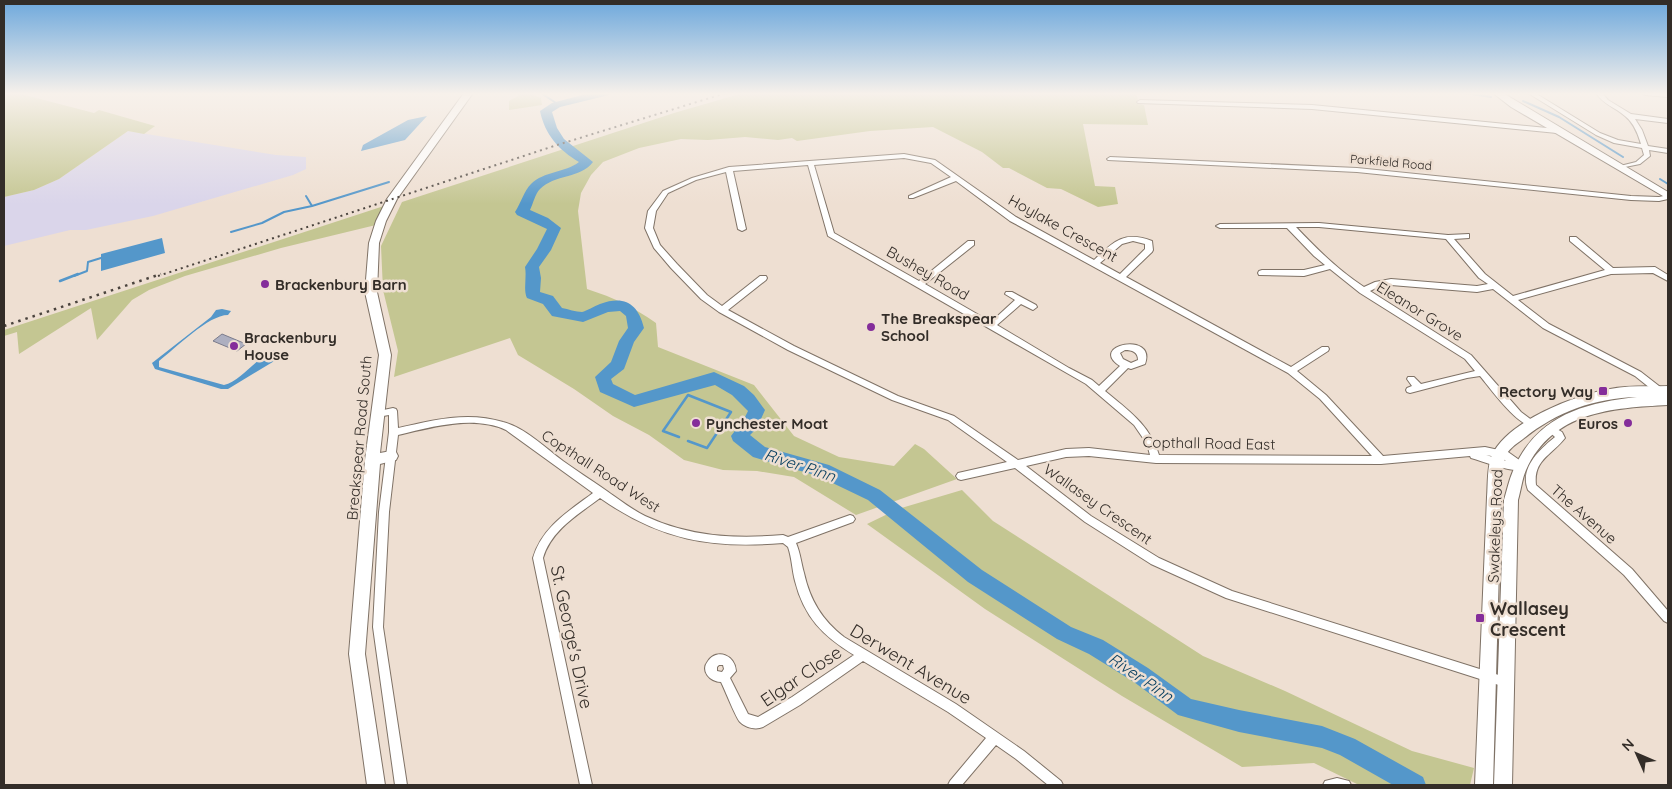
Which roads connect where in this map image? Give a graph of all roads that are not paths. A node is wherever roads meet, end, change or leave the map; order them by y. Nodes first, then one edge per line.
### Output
1 (441, 130) edge
2 (1544, 130) edge
3 (1591, 130) edge
4 (1639, 130) edge
5 (1557, 131) joint
6 (1645, 147) junction
7 (1668, 151) edge
8 (1110, 159) dead end
9 (810, 162) junction
10 (1622, 167) junction
11 (729, 169) junction
12 (956, 178) junction
13 (1668, 196) edge
14 (911, 197) dead end
15 (1289, 225) junction
16 (1220, 226) dead end
17 (742, 229) dead end
18 (1466, 236) dead end
19 (1448, 237) junction
20 (1573, 239) dead end
21 (971, 242) dead end
22 (1095, 263) junction
23 (1330, 266) junction
24 (1611, 271) junction
25 (1262, 273) dead end
26 (1122, 277) junction
27 (763, 278) dead end
28 (1668, 279) edge
29 (920, 284) junction
30 (1494, 286) junction
31 (1363, 291) junction
32 (1009, 294) dead end
33 (1511, 298) junction
34 (1020, 300) junction
35 (1033, 307) dead end
36 (722, 310) junction
37 (991, 326) junction
38 (1325, 349) dead end
39 (1126, 365) dead end
40 (1291, 370) junction
41 (1483, 372) junction
42 (1411, 379) dead end
43 (1420, 388) junction
44 (1410, 390) dead end
45 (1099, 391) junction
46 (1666, 395) edge
47 (376, 414) junction
48 (1532, 424) junction
49 (394, 432) junction
50 (391, 456) junction
51 (1498, 457) junction
52 (1156, 459) junction
53 (372, 460) junction
54 (1381, 460) junction
55 (1016, 464) junction
56 (1526, 468) junction
57 (961, 476) dead end
58 (601, 492) junction
59 (850, 520) dead end
60 (789, 542) junction
61 (1668, 618) edge
62 (378, 627) junction
63 (358, 634) junction
64 (863, 655) junction
65 (1489, 676) junction
66 (724, 677) dead end
67 (1506, 682) junction
68 (995, 737) junction
69 (376, 785) edge
70 (401, 785) edge
71 (586, 785) edge
72 (954, 785) edge
73 (1058, 785) edge
74 (1329, 785) edge
75 (1345, 785) edge
76 (1484, 785) edge
77 (1503, 785) edge

1 - 47 main road, Breakspear Road South
2 - 5 street
3 - 6 street
4 - 6 street
5 - 10 main road
6 - 7 street
6 - 10 street
8 - 13 street, Parkfield Road
9 - 11 street, Hoylake Crescent
9 - 12 street, Hoylake Crescent
9 - 29 street, Bushey Road
10 - 13 main road
11 - 17 street
11 - 36 street, Hoylake Crescent
12 - 14 street
12 - 22 street, Hoylake Crescent
15 - 16 street
15 - 19 street
15 - 23 street, Eleanor Grove
18 - 19 street
19 - 30 street
20 - 24 street
21 - 29 street
22 - 26 street, Hoylake Crescent
22 - 26 street
23 - 25 street
23 - 31 street, Eleanor Grove
24 - 28 street
24 - 33 street
26 - 40 street, Hoylake Crescent
27 - 36 street
29 - 37 street, Bushey Road
30 - 31 street
30 - 33 street
31 - 41 street, Eleanor Grove
32 - 34 street
33 - 46 street
34 - 35 street
34 - 37 street
36 - 55 street, Hoylake Crescent
37 - 45 street, Bushey Road
38 - 40 street
39 - 45 street
40 - 54 street, Hoylake Crescent
41 - 43 street
41 - 48 street, Eleanor Grove
42 - 43 street
43 - 44 street
45 - 52 street, Bushey Road
46 - 48 main road, Swakeleys Road
46 - 56 main road, Swakeleys Road
47 - 49 street
47 - 53 main road, Breakspear Road South
48 - 51 main road, Swakeleys Road
49 - 50 street
49 - 58 street, Copthall Road West
50 - 53 main road
50 - 62 street
51 - 54 street, Copthall Road East
51 - 56 street, Copthall Road East
51 - 65 main road, Swakeleys Road
52 - 54 street, Copthall Road East
52 - 55 street, Copthall Road East
53 - 63 main road, Breakspear Road South
55 - 57 street, Copthall Road East
55 - 65 street, Wallasey Crescent
56 - 61 street, The Avenue
56 - 67 main road, Swakeleys Road
58 - 60 street, Copthall Road West
58 - 71 street, St. George's Drive
59 - 60 street, Copthall Road West
60 - 64 street, Derwent Avenue
62 - 63 street
62 - 70 street
63 - 69 main road, Breakspear Road South
64 - 66 street, Elgar Close
64 - 68 street, Derwent Avenue
65 - 67 street, Wallasey Crescent
65 - 76 main road, Swakeleys Road
67 - 77 main road, Swakeleys Road
68 - 72 street
68 - 73 street, Derwent Avenue
74 - 75 street

